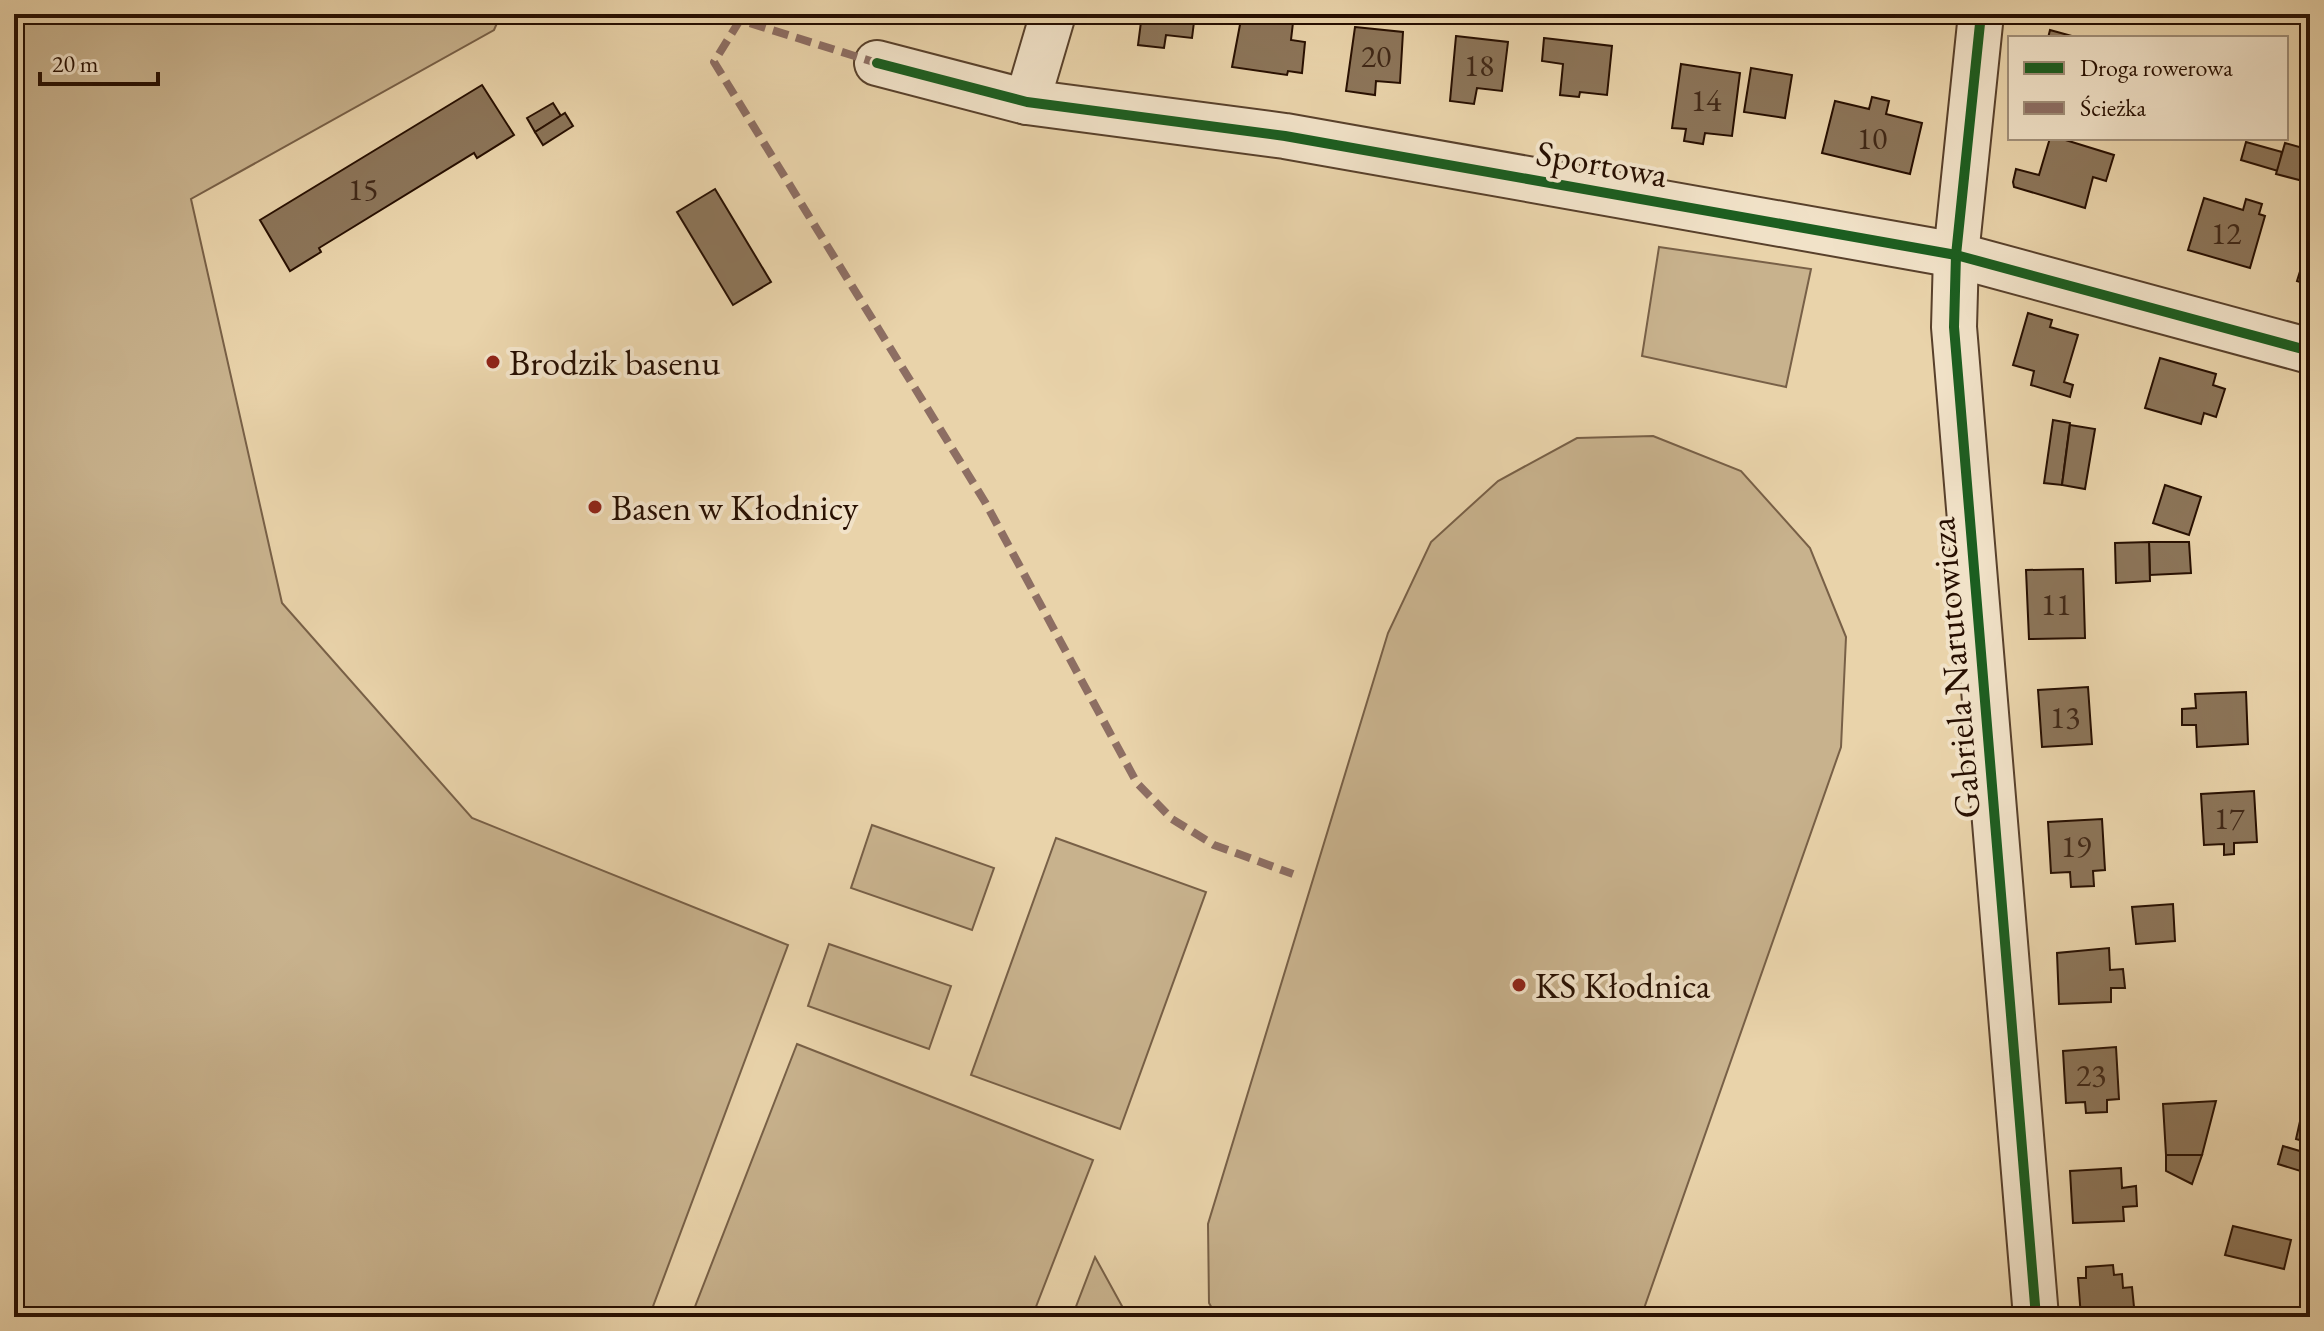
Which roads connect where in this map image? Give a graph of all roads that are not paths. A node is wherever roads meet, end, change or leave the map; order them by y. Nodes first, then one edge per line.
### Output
1 (1053, 14) edge
2 (1981, 14) edge
3 (877, 63) dead end
4 (1027, 102) junction
5 (1956, 255) junction
6 (2310, 351) edge
7 (2036, 1317) edge

1 - 4 street
2 - 5 street, Gabriela Narutowicza
3 - 4 street, Sportowa
4 - 5 street, Sportowa
5 - 6 street, Sportowa
5 - 7 street, Gabriela Narutowicza

